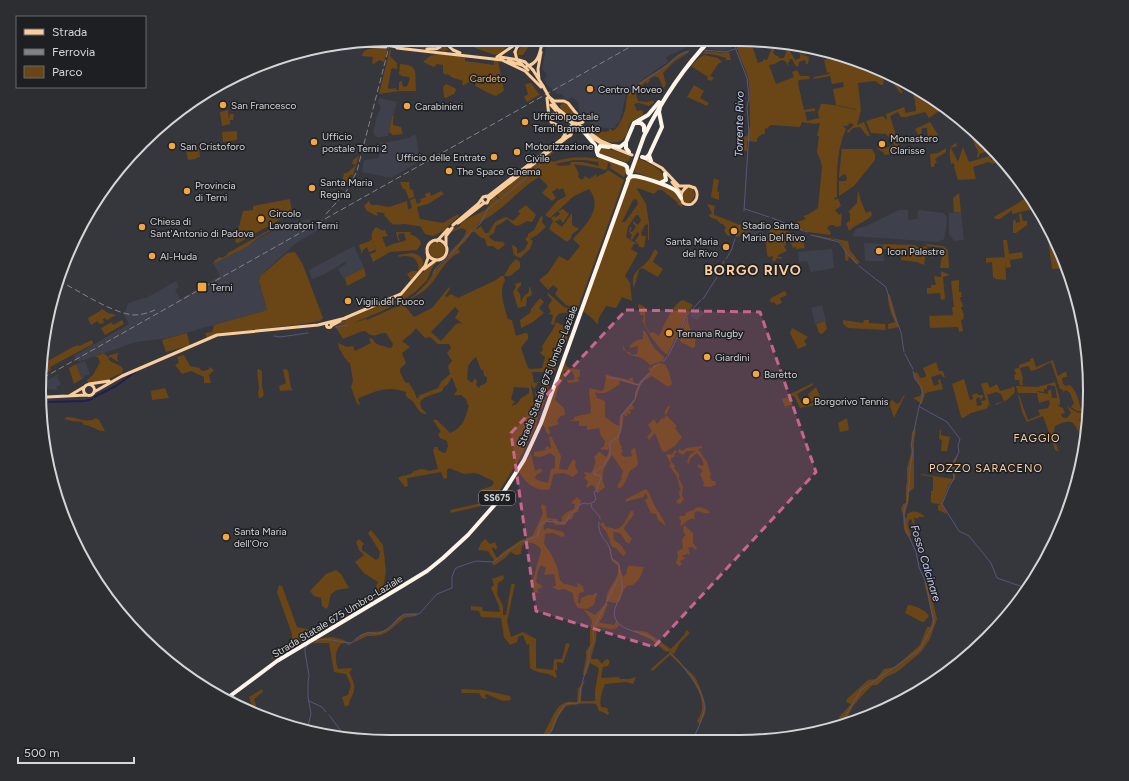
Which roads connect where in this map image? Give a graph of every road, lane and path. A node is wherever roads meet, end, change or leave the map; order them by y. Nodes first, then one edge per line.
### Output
1 (387, 46) edge
2 (441, 46) edge
3 (448, 46) edge
4 (513, 46) edge
5 (518, 46) edge
6 (542, 46) edge
7 (543, 46) edge
8 (702, 46) edge
9 (705, 46) edge
10 (397, 47) junction
11 (427, 50) junction
12 (460, 53) junction
13 (497, 57) junction
14 (502, 60) junction
15 (538, 81) junction
16 (548, 97) junction
17 (562, 101) junction
18 (660, 103) junction
19 (562, 114) junction
20 (550, 120) junction
21 (634, 123) junction
22 (650, 123) junction
23 (572, 124) junction
24 (559, 126) junction
25 (563, 127) junction
26 (662, 127) junction
27 (582, 129) junction
28 (567, 131) junction
29 (644, 131) junction
30 (626, 142) junction
31 (611, 147) junction
32 (597, 152) junction
33 (631, 154) joint
34 (649, 156) junction
35 (639, 157) junction
36 (632, 160) junction
37 (651, 161) junction
38 (622, 164) junction
39 (632, 167) junction
40 (628, 173) junction
41 (665, 174) junction
42 (637, 176) junction
43 (626, 181) junction
44 (659, 183) junction
45 (690, 186) junction
46 (681, 196) junction
47 (488, 198) junction
48 (483, 202) junction
49 (692, 204) junction
50 (458, 224) tunnel mouth
51 (448, 229) tunnel mouth
52 (437, 241) junction
53 (446, 247) junction
54 (427, 252) junction
55 (436, 260) junction
56 (418, 274) junction
57 (346, 318) junction
58 (329, 323) junction
59 (318, 325) junction
60 (332, 326) junction
61 (327, 327) junction
62 (136, 370) junction
63 (89, 384) junction
64 (84, 387) junction
65 (94, 392) junction
66 (87, 395) junction
67 (67, 396) junction
68 (47, 397) dead end
69 (230, 695) edge

1 - 10 main road, bridge
2 - 11 main road
3 - 12 main road
4 - 13 main road
5 - 15 main road, bridge
6 - 14 main road
7 - 15 main road
8 - 18 highway, Strada Statale 675 Umbro-Laziale / SS675
9 - 18 highway, Strada Statale 675 Umbro-Laziale / SS675
10 - 11 main road
10 - 14 main road
11 - 12 main road
12 - 13 main road
13 - 15 main road, bridge
14 - 15 main road
15 - 16 main road, bridge
16 - 17 main road
16 - 19 main road
16 - 20 main road
17 - 19 main road
17 - 23 main road
18 - 21 highway
18 - 22 highway, Strada Statale 675 Umbro-Laziale / SS675
18 - 26 highway
18 - 29 highway, Strada Statale 675 Umbro-Laziale / SS675
19 - 20 main road
19 - 23 main road
20 - 24 main road
21 - 29 highway
21 - 30 highway
22 - 26 highway
22 - 39 highway, Strada Statale 675 Umbro-Laziale / SS675
23 - 25 main road
23 - 27 main road, bridge
23 - 28 main road
24 - 25 main road
24 - 28 main road
25 - 28 main road
26 - 34 highway
27 - 31 main road
27 - 32 highway
28 - 47 main road
28 - 47 main road
29 - 36 highway, Strada Statale 675 Umbro-Laziale / SS675
30 - 31 highway
30 - 33 highway
31 - 32 highway
31 - 33 main road
32 - 38 highway
34 - 35 highway
34 - 37 highway
35 - 37 main road
35 - 41 main road
36 - 38 highway
36 - 40 highway, Strada Statale 675 Umbro-Laziale / SS675
37 - 45 main road
38 - 40 highway
39 - 42 highway
39 - 43 highway, Strada Statale 675 Umbro-Laziale / SS675
40 - 43 highway, Strada Statale 675 Umbro-Laziale / SS675
41 - 44 highway
41 - 46 main road
42 - 43 highway
42 - 44 highway
43 - 69 highway, Strada Statale 675 Umbro-Laziale / SS675
44 - 46 highway
45 - 46 main road
45 - 49 main road
45 - 49 main road
46 - 49 main road
47 - 48 main road
47 - 48 main road
48 - 50 main road
48 - 53 main road
51 - 52 main road
52 - 53 main road
52 - 54 main road
53 - 55 main road
54 - 55 main road
54 - 56 main road
55 - 56 main road
56 - 57 main road
57 - 58 main road
57 - 60 main road
58 - 59 main road
58 - 60 main road
58 - 61 main road
59 - 61 main road
59 - 62 main road
60 - 61 main road
62 - 63 main road
62 - 65 main road
63 - 64 main road
63 - 65 main road
64 - 66 main road
64 - 67 main road
65 - 66 main road
66 - 67 main road
67 - 68 main road

